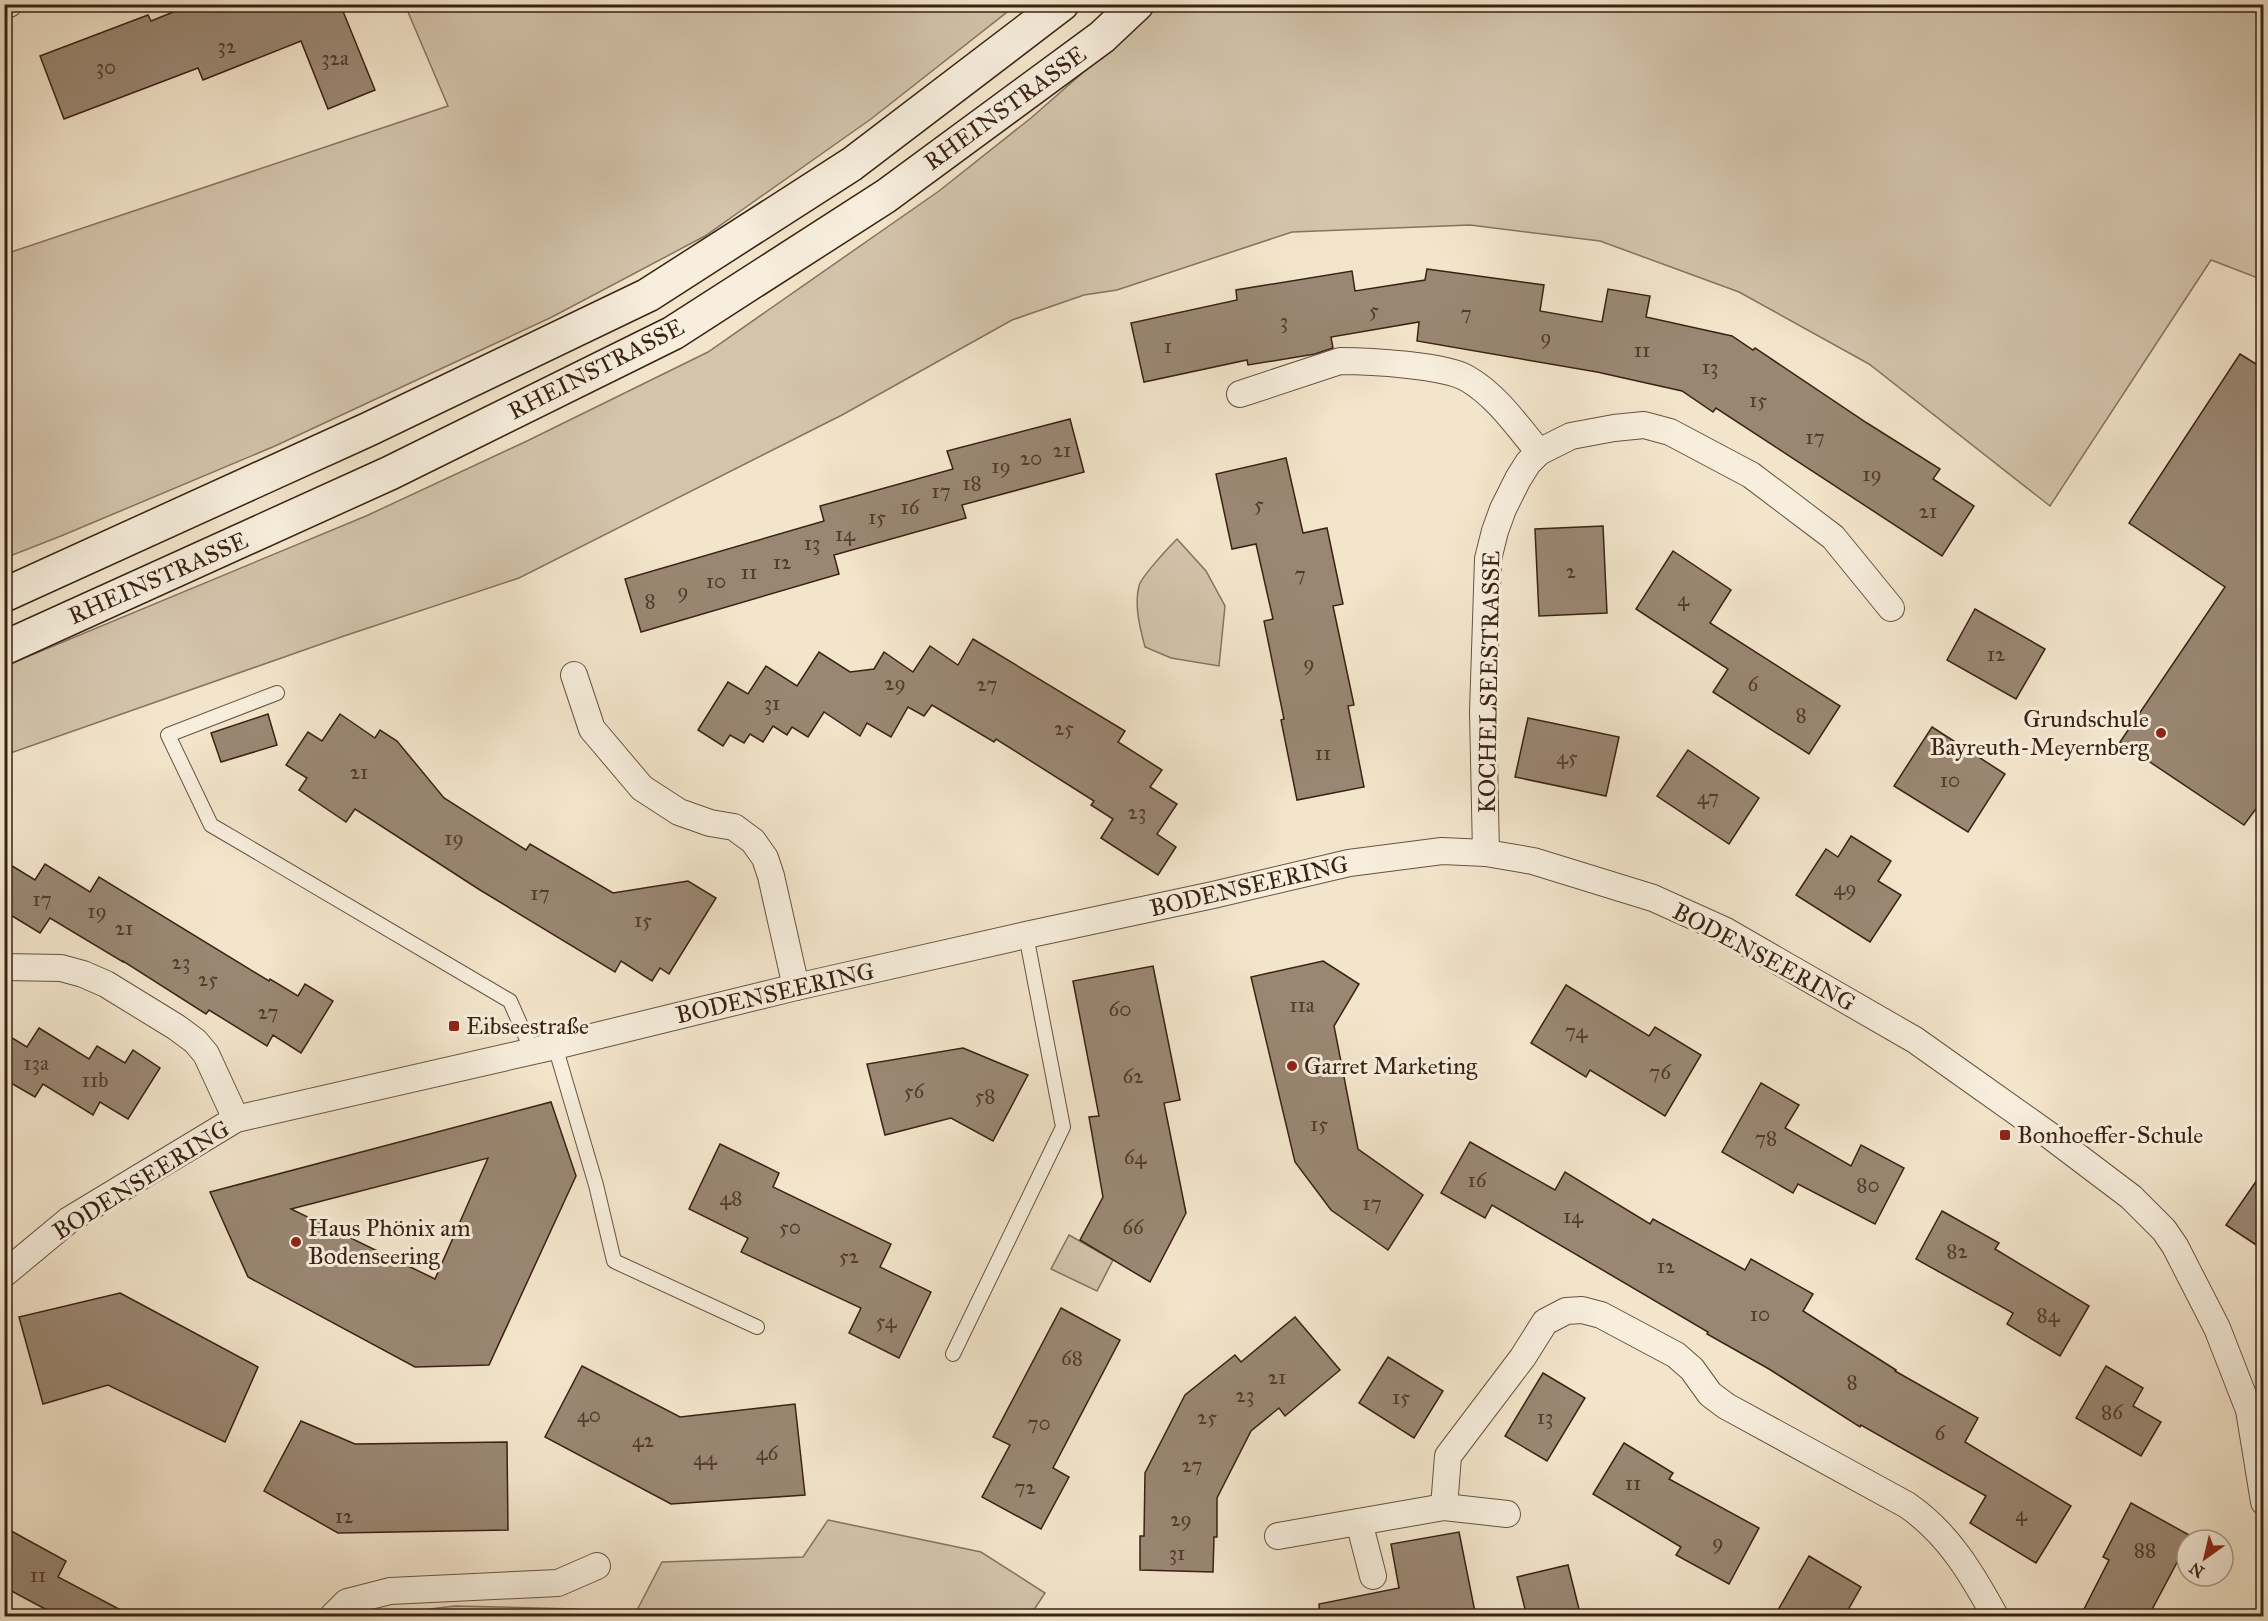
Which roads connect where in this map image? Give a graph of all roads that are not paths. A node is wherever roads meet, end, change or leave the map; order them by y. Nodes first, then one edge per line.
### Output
1 (9, 4) edge
2 (1062, 4) edge
3 (1137, 4) edge
4 (4, 6) edge
5 (1240, 394) dead end
6 (1539, 452) junction
7 (4, 595) edge
8 (1891, 608) dead end
9 (4, 648) edge
10 (574, 675) dead end
11 (277, 693) dead end
12 (1486, 853) junction
13 (1026, 935) junction
14 (4, 967) edge
15 (796, 987) junction
16 (543, 1049) junction
17 (236, 1119) junction
18 (4, 1274) edge
19 (757, 1327) dead end
20 (953, 1354) dead end
21 (2264, 1502) edge
22 (1444, 1507) junction
23 (1507, 1514) dead end
24 (1359, 1522) junction
25 (1278, 1536) dead end
26 (597, 1566) dead end
27 (1373, 1576) dead end
28 (333, 1617) edge
29 (1995, 1617) edge

1 - 4 street
2 - 7 street, RHEINSTRASSE
3 - 9 street, RHEINSTRASSE
5 - 6 street
6 - 8 street, KOCHELSEESTRASSE
6 - 12 street, KOCHELSEESTRASSE
10 - 15 street
11 - 16 lane
12 - 13 street, BODENSEERING
12 - 21 street, BODENSEERING
13 - 15 street, BODENSEERING
13 - 20 lane
14 - 17 street
15 - 16 street, BODENSEERING
16 - 17 street, BODENSEERING
16 - 19 lane
17 - 18 street, BODENSEERING
22 - 23 street
22 - 24 street
22 - 29 street
24 - 25 street
24 - 27 street
26 - 28 street

